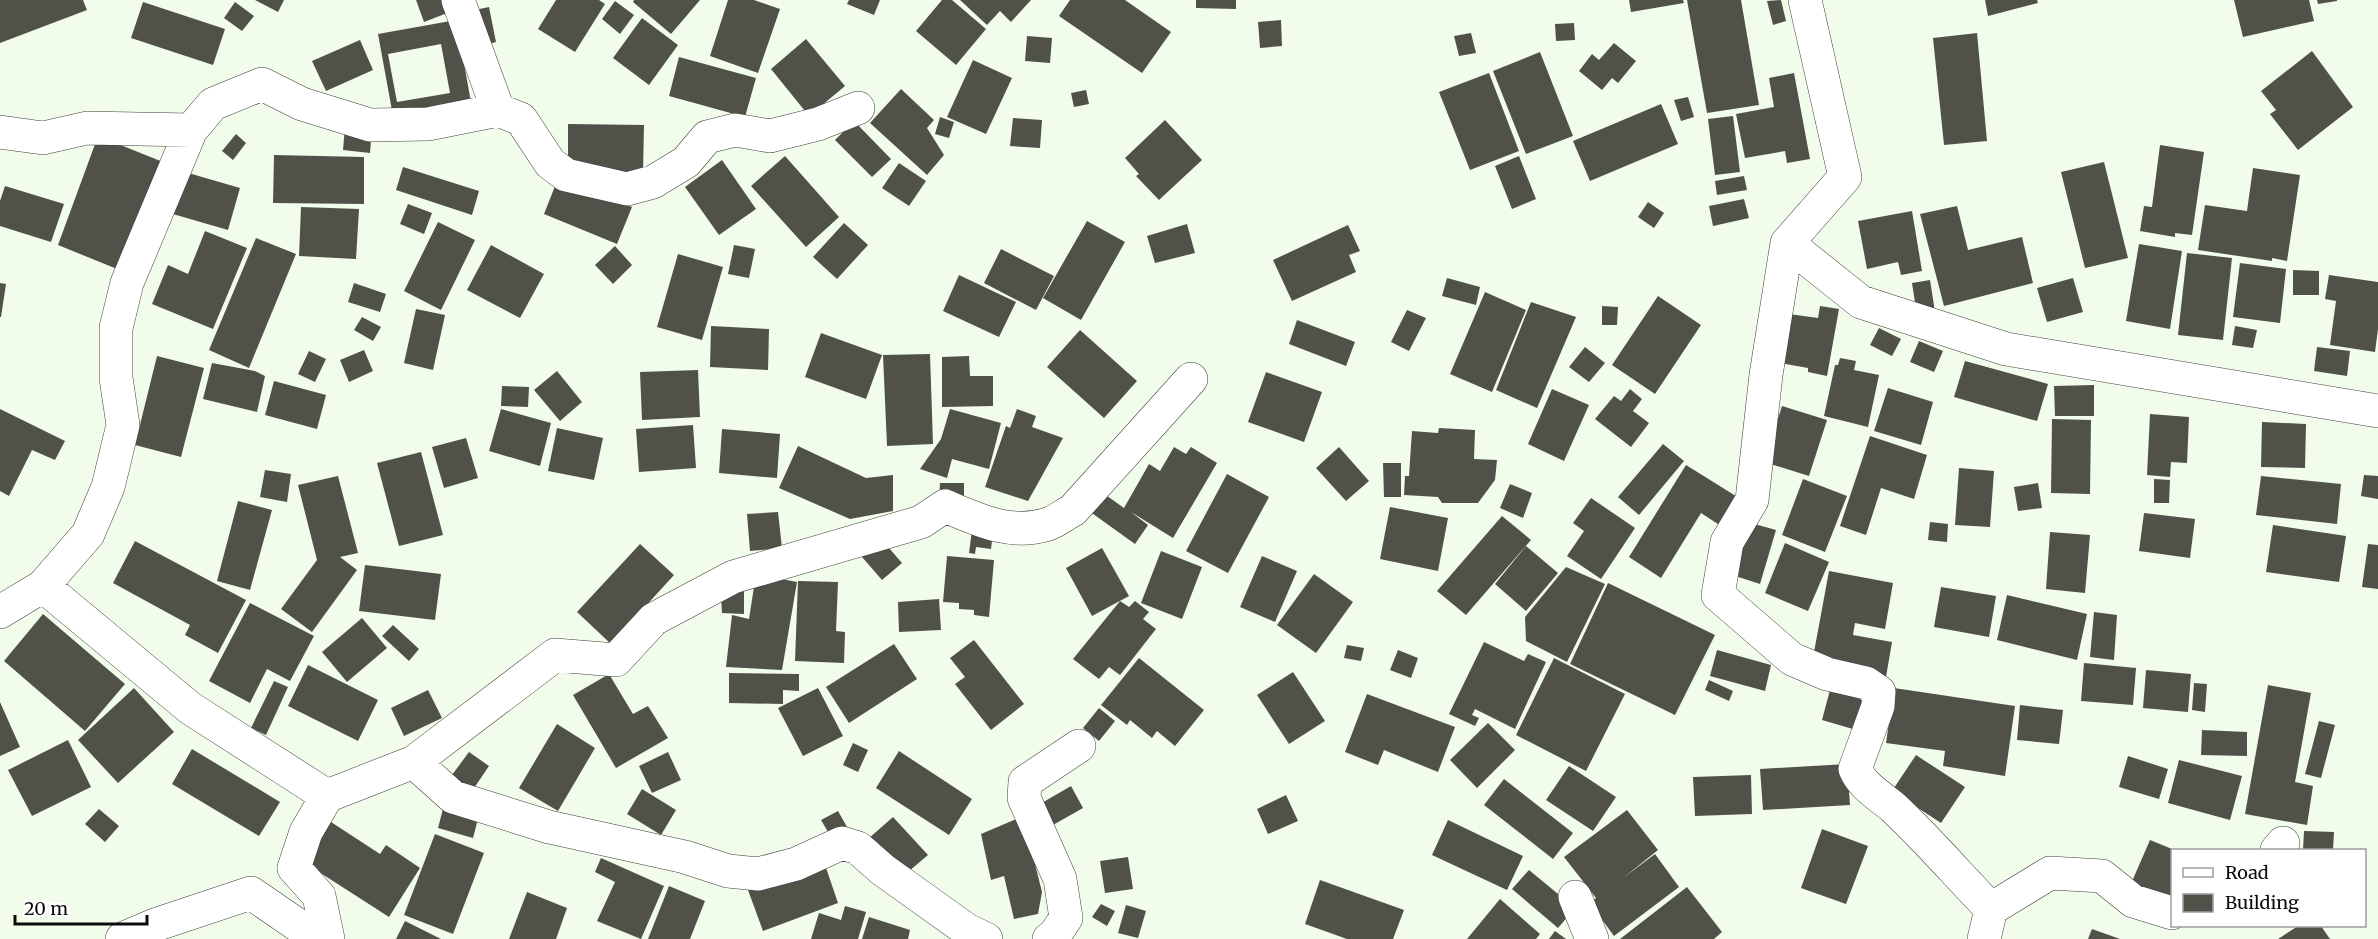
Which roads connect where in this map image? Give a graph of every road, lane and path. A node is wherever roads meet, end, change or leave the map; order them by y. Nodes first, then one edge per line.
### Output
1 (458, 0) edge
2 (1805, 0) edge
3 (858, 108) dead end
4 (498, 110) junction
5 (191, 130) junction
6 (0, 132) edge
7 (1787, 243) junction
8 (1191, 379) dead end
9 (2378, 411) edge
10 (43, 586) junction
11 (0, 612) edge
12 (1079, 746) dead end
13 (414, 762) junction
14 (327, 796) junction
15 (1575, 897) dead end
16 (2171, 913) edge
17 (1988, 924) edge
18 (122, 939) edge
19 (318, 939) edge
20 (328, 939) edge
21 (986, 939) edge
22 (1049, 939) edge
23 (1592, 939) edge

1 - 4 street
2 - 7 street
3 - 4 street
4 - 5 street
5 - 6 street
5 - 10 street
7 - 9 street
7 - 17 street
8 - 13 street
10 - 11 street
10 - 14 street
12 - 22 street
13 - 14 street
13 - 21 street
14 - 20 street
15 - 23 street
16 - 17 street
18 - 19 street

